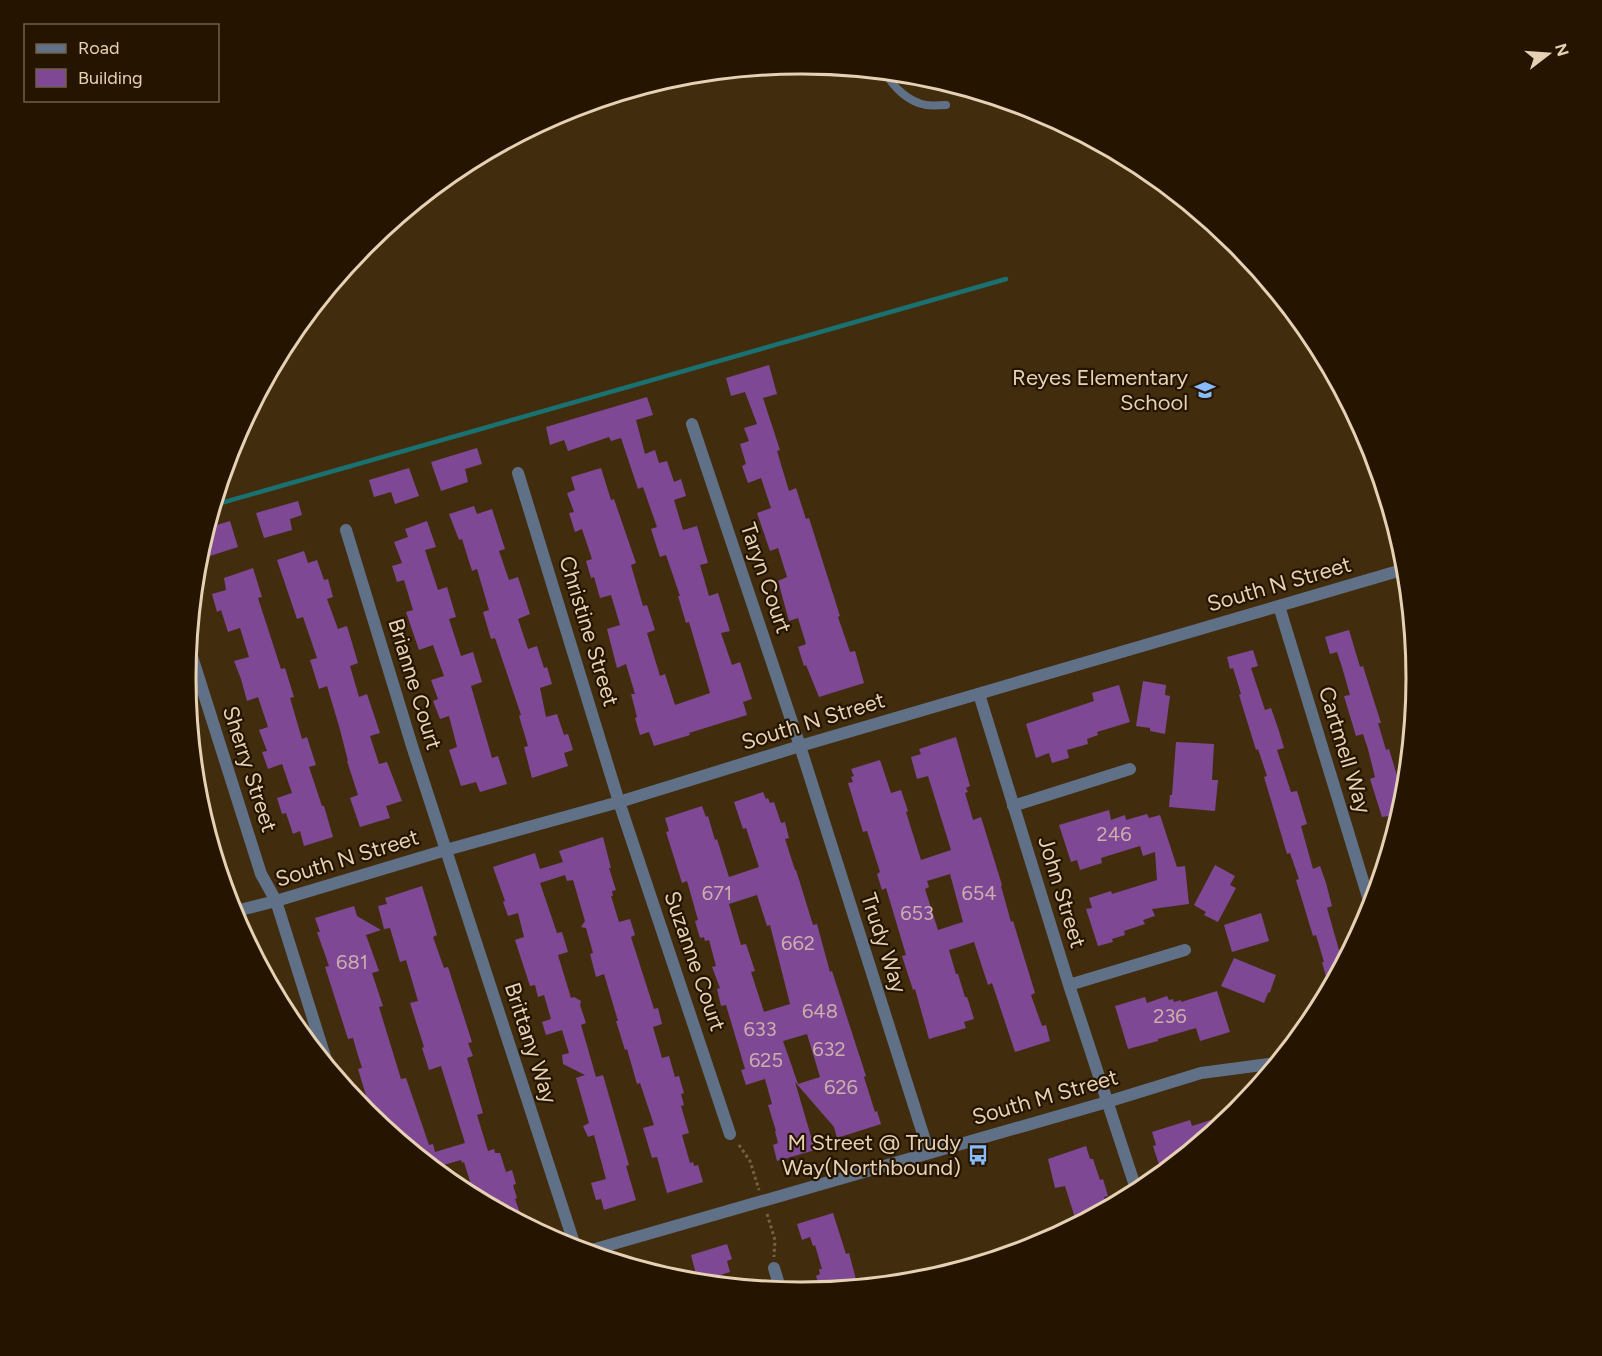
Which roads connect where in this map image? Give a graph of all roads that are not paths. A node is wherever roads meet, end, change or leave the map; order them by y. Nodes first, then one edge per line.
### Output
1 (890, 81) edge
2 (946, 105) dead end
3 (692, 424) dead end
4 (518, 473) dead end
5 (346, 530) dead end
6 (1396, 571) edge
7 (1279, 606) junction
8 (196, 670) edge
9 (979, 694) junction
10 (800, 746) junction
11 (1130, 769) dead end
12 (619, 802) junction
13 (1013, 806) junction
14 (446, 850) junction
15 (1366, 891) edge
16 (276, 901) junction
17 (243, 909) edge
18 (1185, 950) dead end
19 (1070, 986) junction
20 (322, 1047) edge
21 (1265, 1065) edge
22 (1107, 1102) junction
23 (730, 1134) dead end
24 (929, 1153) junction
25 (1134, 1183) edge
26 (572, 1237) edge
27 (600, 1248) edge
28 (774, 1268) dead end
29 (778, 1281) edge

1 - 2 lane
3 - 10 street, Taryn Court
4 - 12 street, Christine Street
5 - 14 street, Brianne Court
6 - 7 street, South N Street
7 - 9 street, South N Street
7 - 15 street, Cartmell Way
8 - 16 street, Sherry Street
9 - 10 street, South N Street
9 - 13 street, John Street
10 - 12 street, South N Street
10 - 24 street, Trudy Way
11 - 13 street
12 - 14 street, South N Street
12 - 23 street, Suzanne Court
13 - 19 street, John Street
14 - 16 street, South N Street
14 - 26 street, Brittany Way
16 - 17 street, South N Street
16 - 20 street, Sherry Street
18 - 19 street
19 - 22 street, John Street
21 - 22 street, South M Street
22 - 24 street, South M Street
22 - 25 street, John Street
24 - 27 street, South M Street
28 - 29 street

